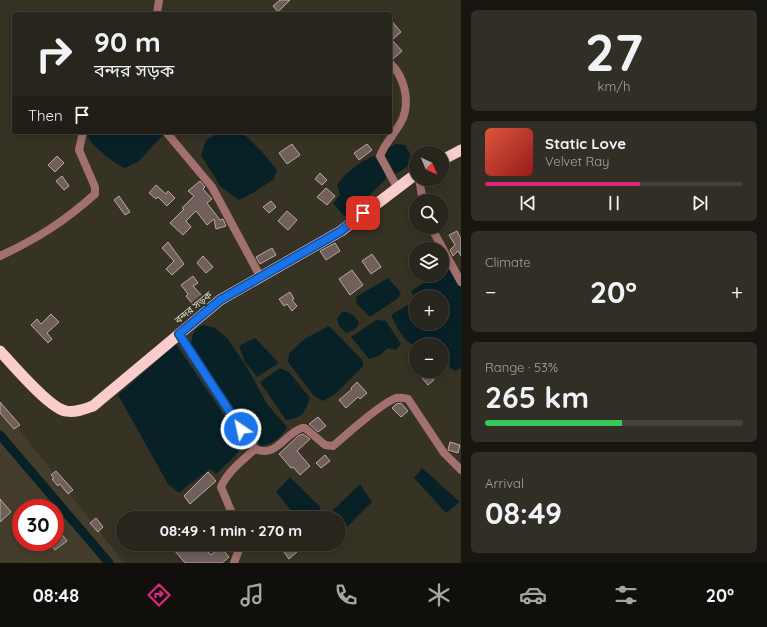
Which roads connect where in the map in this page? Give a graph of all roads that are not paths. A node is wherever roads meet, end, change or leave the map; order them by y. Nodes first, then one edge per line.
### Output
1 (159, 0) edge
2 (157, 12) edge
3 (392, 65) edge
4 (83, 134) edge
5 (168, 134) edge
6 (392, 134) edge
7 (392, 134) edge
8 (461, 150) edge
9 (449, 156) edge
10 (409, 179) edge
11 (397, 187) junction
12 (435, 234) edge
13 (0, 256) edge
14 (261, 278) junction
15 (461, 282) edge
16 (179, 334) junction
17 (0, 351) edge
18 (255, 449) junction
19 (461, 470) edge
20 (231, 511) edge
21 (238, 551) edge
22 (234, 563) edge

1 - 2 street
3 - 6 street
4 - 13 street
5 - 14 street
7 - 11 street
8 - 9 highway
10 - 11 highway, বন্দর সড়ক
11 - 14 highway, বন্দর সড়ক
12 - 15 street
14 - 16 highway, বন্দর সড়ক
16 - 17 highway, বন্দর সড়ক
16 - 18 street
18 - 19 street
18 - 20 street
21 - 22 street

